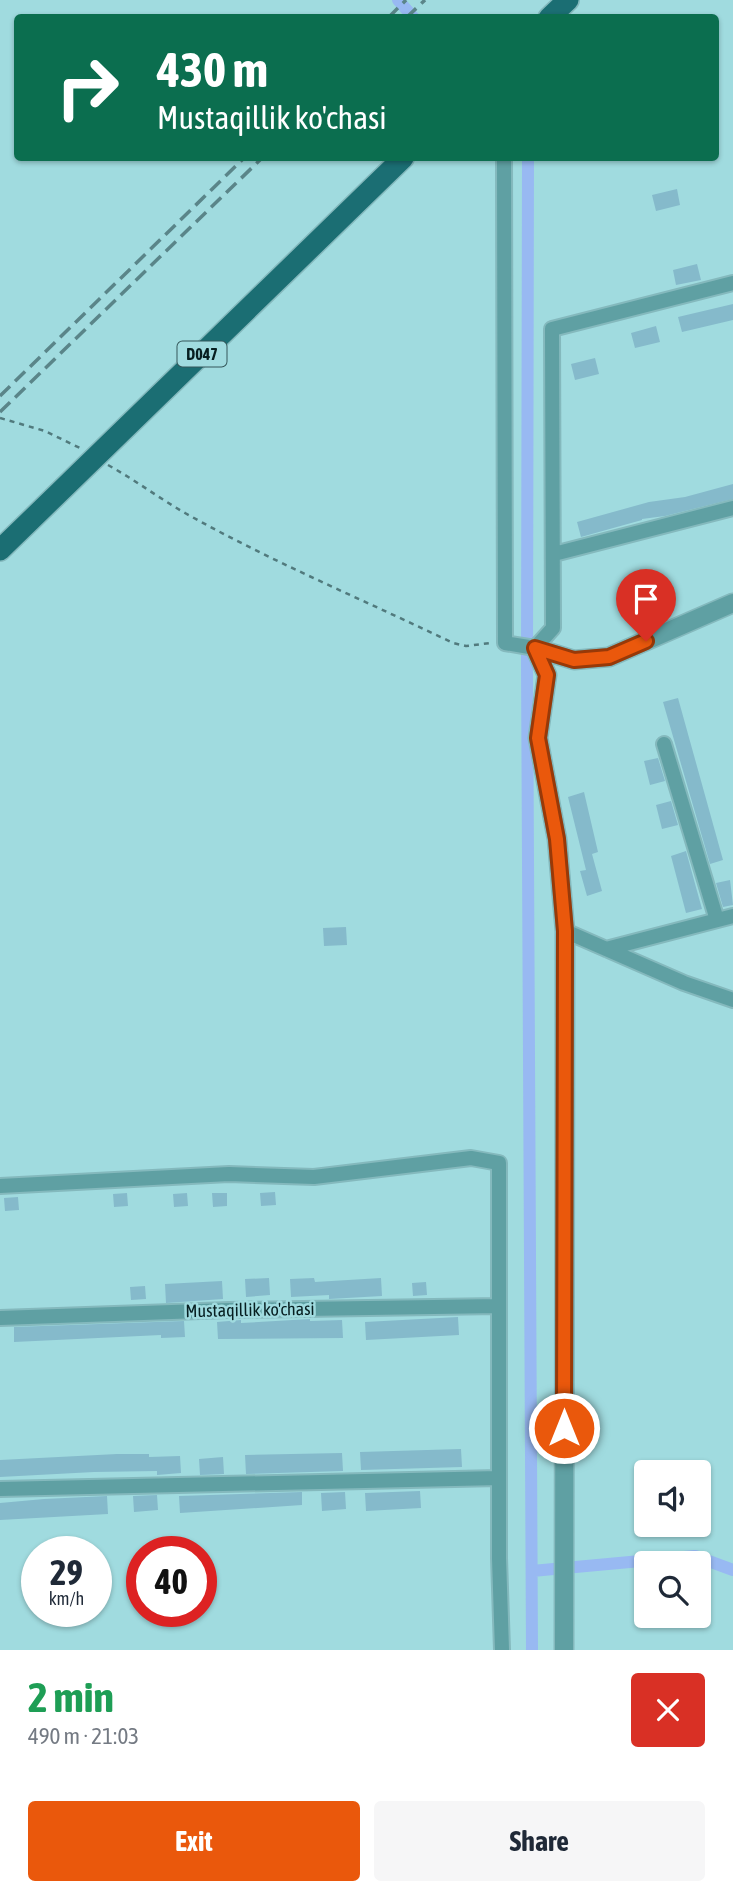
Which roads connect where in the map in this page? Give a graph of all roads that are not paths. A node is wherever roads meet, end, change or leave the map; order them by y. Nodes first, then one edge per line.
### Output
1 (568, 0) edge
2 (553, 14) edge
3 (400, 161) edge
4 (504, 161) edge
5 (733, 283) edge
6 (733, 508) edge
7 (0, 550) edge
8 (554, 554) junction
9 (733, 603) edge
10 (535, 648) junction
11 (664, 744) dead end
12 (733, 916) edge
13 (717, 920) junction
14 (565, 931) junction
15 (606, 948) junction
16 (733, 1000) edge
17 (0, 1186) edge
18 (499, 1306) junction
19 (0, 1318) edge
20 (499, 1478) junction
21 (0, 1489) edge
22 (502, 1650) edge
23 (564, 1650) edge

1 - 2 main road
3 - 7 main road, D047
4 - 10 street
5 - 8 street
6 - 8 street
8 - 10 street
9 - 10 street
10 - 14 street
11 - 13 street
12 - 13 street
13 - 15 street
14 - 15 street
14 - 23 street
15 - 16 street
17 - 18 street
18 - 19 street, Mustaqillik ko'chasi
18 - 20 street
20 - 21 street
20 - 22 street

